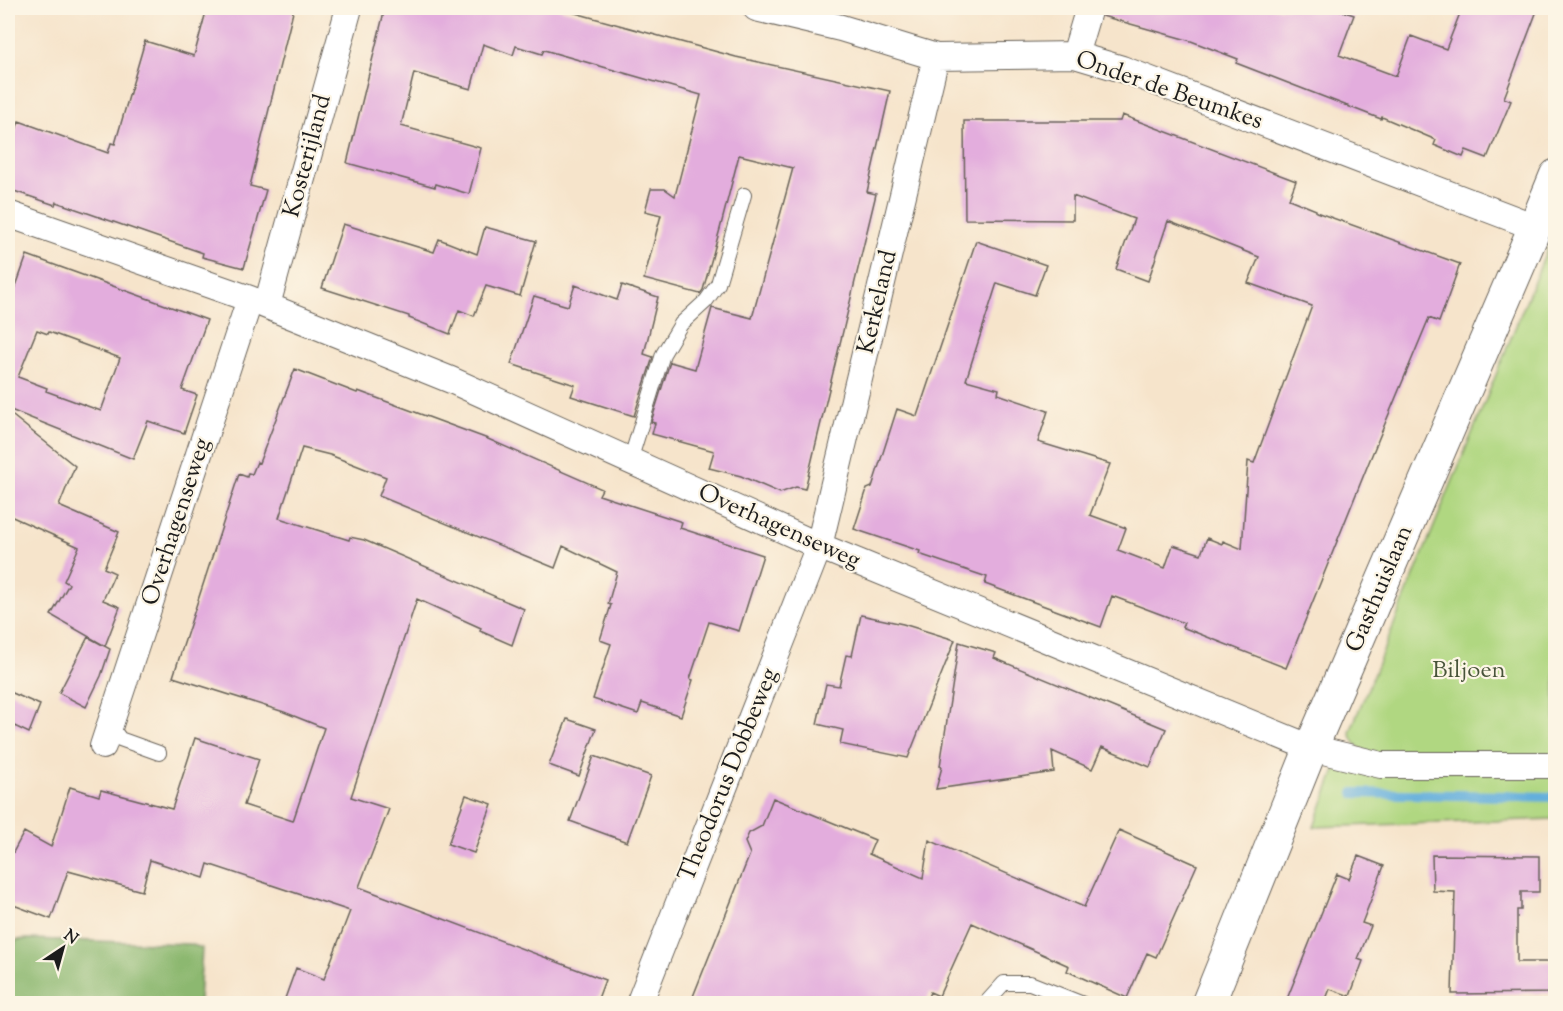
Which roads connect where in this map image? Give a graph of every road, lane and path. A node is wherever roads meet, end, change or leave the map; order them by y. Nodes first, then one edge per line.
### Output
1 (349, 8) edge
2 (756, 8) edge
3 (1089, 8) edge
4 (1075, 55) junction
5 (936, 57) junction
6 (1556, 176) edge
7 (744, 195) dead end
8 (8, 214) edge
9 (1535, 227) junction
10 (258, 302) junction
11 (630, 461) junction
12 (819, 546) junction
13 (106, 735) joint
14 (1311, 748) junction
15 (159, 753) dead end
16 (1556, 765) edge
17 (639, 1004) edge
18 (985, 1004) edge
19 (1083, 1004) edge
20 (1208, 1004) edge

1 - 10 street, Kosterijland
2 - 5 street, Onder de Beumkes
3 - 4 street
4 - 5 street, Onder de Beumkes
4 - 9 street, Onder de Beumkes
5 - 12 street, Kerkeland
6 - 9 street, Gasthuislaan
7 - 11 lane
8 - 10 street, Overhagenseweg
9 - 14 street, Gasthuislaan
10 - 11 street, Overhagenseweg
10 - 13 street, Overhagenseweg
11 - 12 street, Overhagenseweg
12 - 14 street, Overhagenseweg
12 - 17 street, Theodorus Dobbeweg
13 - 15 lane
14 - 16 street
14 - 20 street, Gasthuislaan
18 - 19 lane

